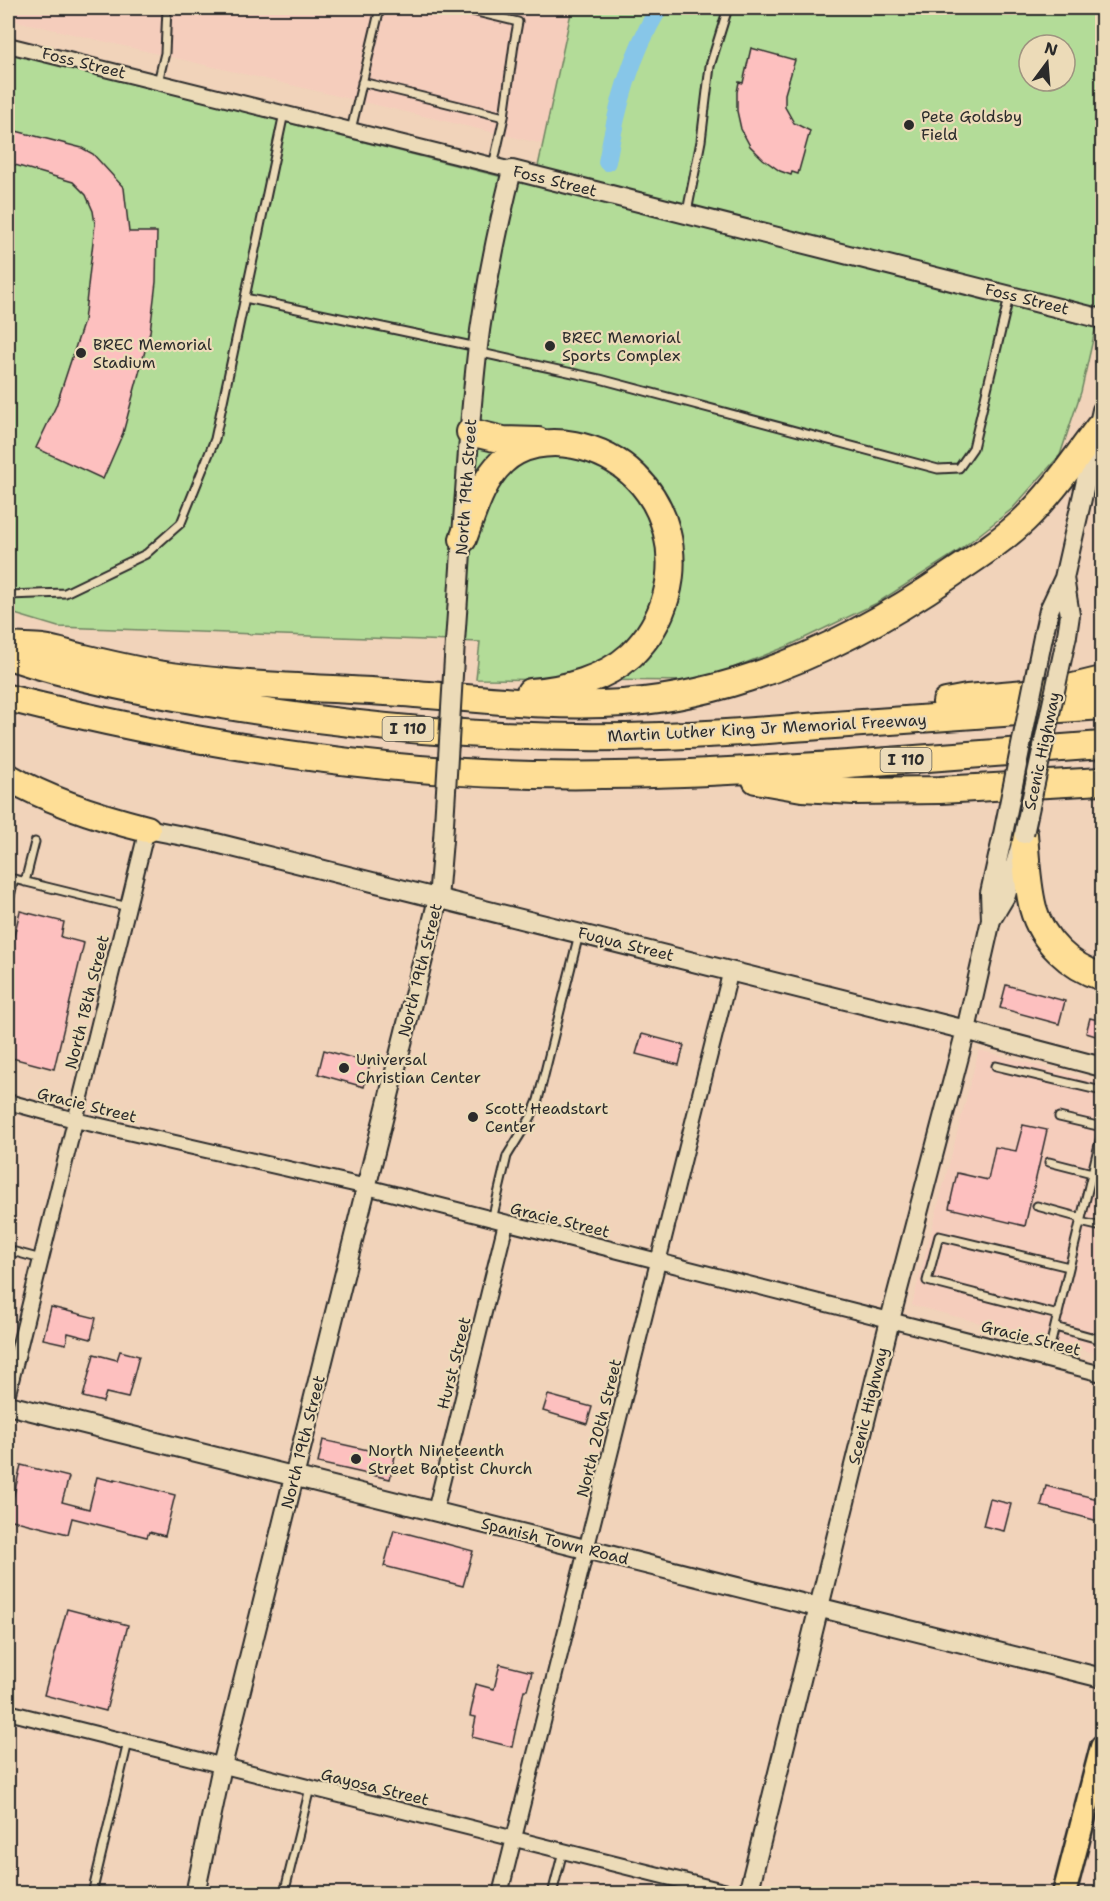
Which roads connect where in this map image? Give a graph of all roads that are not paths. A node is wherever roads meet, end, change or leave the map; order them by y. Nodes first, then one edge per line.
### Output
1 (167, 8) edge
2 (380, 8) edge
3 (460, 8) edge
4 (728, 8) edge
5 (8, 45) edge
6 (158, 82) junction
7 (362, 82) junction
8 (284, 113) junction
9 (504, 117) junction
10 (351, 130) junction
11 (493, 166) junction
12 (512, 170) junction
13 (687, 214) junction
14 (1009, 295) junction
15 (245, 298) junction
16 (1102, 319) edge
17 (478, 350) junction
18 (1100, 419) edge
19 (470, 432) junction
20 (555, 442) junction
21 (463, 539) junction
22 (1064, 578) junction
23 (8, 595) edge
24 (8, 646) edge
25 (8, 656) edge
26 (1102, 680) edge
27 (415, 694) junction
28 (8, 698) edge
29 (1102, 706) edge
30 (815, 727) junction
31 (1102, 745) edge
32 (709, 773) junction
33 (8, 777) edge
34 (1102, 781) edge
35 (147, 829) junction
36 (1013, 836) junction
37 (35, 842) dead end
38 (25, 882) junction
39 (438, 899) junction
40 (8, 905) edge
41 (128, 907) junction
42 (579, 933) junction
43 (731, 970) junction
44 (1102, 977) edge
45 (966, 1030) junction
46 (996, 1066) dead end
47 (1102, 1067) edge
48 (1102, 1091) edge
49 (8, 1102) edge
50 (1059, 1117) dead end
51 (75, 1120) junction
52 (1102, 1127) edge
53 (1102, 1132) edge
54 (1049, 1162) dead end
55 (1092, 1173) junction
56 (367, 1187) junction
57 (1037, 1206) dead end
58 (1081, 1220) junction
59 (499, 1222) junction
60 (1102, 1227) edge
61 (8, 1250) edge
62 (41, 1259) junction
63 (658, 1262) junction
64 (1069, 1268) junction
65 (1058, 1315) junction
66 (890, 1320) junction
67 (1054, 1327) junction
68 (1102, 1338) edge
69 (1047, 1359) junction
70 (1102, 1374) edge
71 (8, 1393) edge
72 (8, 1405) edge
73 (295, 1474) junction
74 (435, 1511) junction
75 (586, 1548) junction
76 (818, 1607) junction
77 (1102, 1678) edge
78 (8, 1712) edge
79 (128, 1742) junction
80 (1102, 1748) edge
81 (222, 1767) junction
82 (1098, 1786) edge
83 (310, 1788) junction
84 (514, 1838) junction
85 (563, 1851) junction
86 (92, 1893) edge
87 (195, 1893) edge
88 (284, 1893) edge
89 (500, 1893) edge
90 (552, 1893) edge
91 (735, 1893) edge
92 (748, 1893) edge
93 (1064, 1893) edge

1 - 6 lane
2 - 7 lane
3 - 9 lane
4 - 13 lane
5 - 6 street, Foss Street
6 - 8 street, Foss Street
7 - 9 lane
7 - 10 lane
8 - 10 street, Foss Street
8 - 15 lane
9 - 11 lane
10 - 11 street, Foss Street
11 - 12 street, Foss Street
12 - 13 street, Foss Street
12 - 17 street, North 19th Street
13 - 14 street, Foss Street
14 - 16 street, Foss Street
14 - 17 lane
15 - 17 lane
15 - 23 lane
17 - 19 street, North 19th Street
18 - 22 street, Scenic Highway
18 - 27 highway
19 - 20 highway
19 - 21 street, North 19th Street
20 - 21 highway
20 - 27 highway
21 - 39 street, North 19th Street, bridge
22 - 36 street, Scenic Highway, bridge
22 - 36 street, Scenic Highway, bridge
24 - 27 highway
25 - 30 highway, Martin Luther King Jr Memorial Freeway / I 110
26 - 30 highway
28 - 32 highway, I 110
29 - 30 highway, Martin Luther King Jr Memorial Freeway / I 110
31 - 32 highway, I 110
32 - 34 highway
33 - 35 highway
35 - 39 street, Fuqua Street
35 - 41 street, North 18th Street
36 - 44 highway
36 - 45 street, Scenic Highway
37 - 38 lane
38 - 40 lane
38 - 41 lane
39 - 42 street, Fuqua Street
39 - 56 street, North 19th Street
41 - 51 street, North 18th Street
42 - 43 street, Fuqua Street
42 - 59 lane
43 - 45 street, Fuqua Street
43 - 63 street, North 20th Street
45 - 47 street, Fuqua Street
45 - 66 street, Scenic Highway
46 - 48 lane
49 - 51 street, Gracie Street
50 - 52 lane
51 - 56 street, Gracie Street
51 - 62 street, North 18th Street
53 - 55 lane
54 - 55 lane
55 - 58 lane
56 - 59 street, Gracie Street
56 - 73 street, North 19th Street
57 - 58 lane
58 - 60 lane
58 - 64 lane
59 - 63 street, Gracie Street
59 - 74 street, Hurst Street
61 - 62 lane
62 - 71 street, North 18th Street
63 - 66 street, Gracie Street
63 - 75 street, North 20th Street
64 - 65 lane
64 - 65 lane
65 - 67 lane
66 - 69 street, Gracie Street
66 - 76 street, Scenic Highway
67 - 68 lane
67 - 69 lane
69 - 70 street, Gracie Street
72 - 73 street, Spanish Town Road
73 - 74 street, Spanish Town Road
73 - 81 street, North 19th Street
74 - 75 street, Spanish Town Road
75 - 76 street, Spanish Town Road
75 - 84 street, North 20th Street
76 - 77 street, Spanish Town Road
76 - 92 street, Scenic Highway
78 - 79 street, Gayosa Street
79 - 81 street, Gayosa Street
79 - 86 lane
80 - 82 main road
81 - 83 street, Gayosa Street
81 - 87 street, North 19th Street
82 - 93 main road
83 - 84 street, Gayosa Street
83 - 88 lane
84 - 85 street, Gayosa Street
84 - 89 street, North 20th Street
85 - 90 lane
85 - 91 street, Gayosa Street

